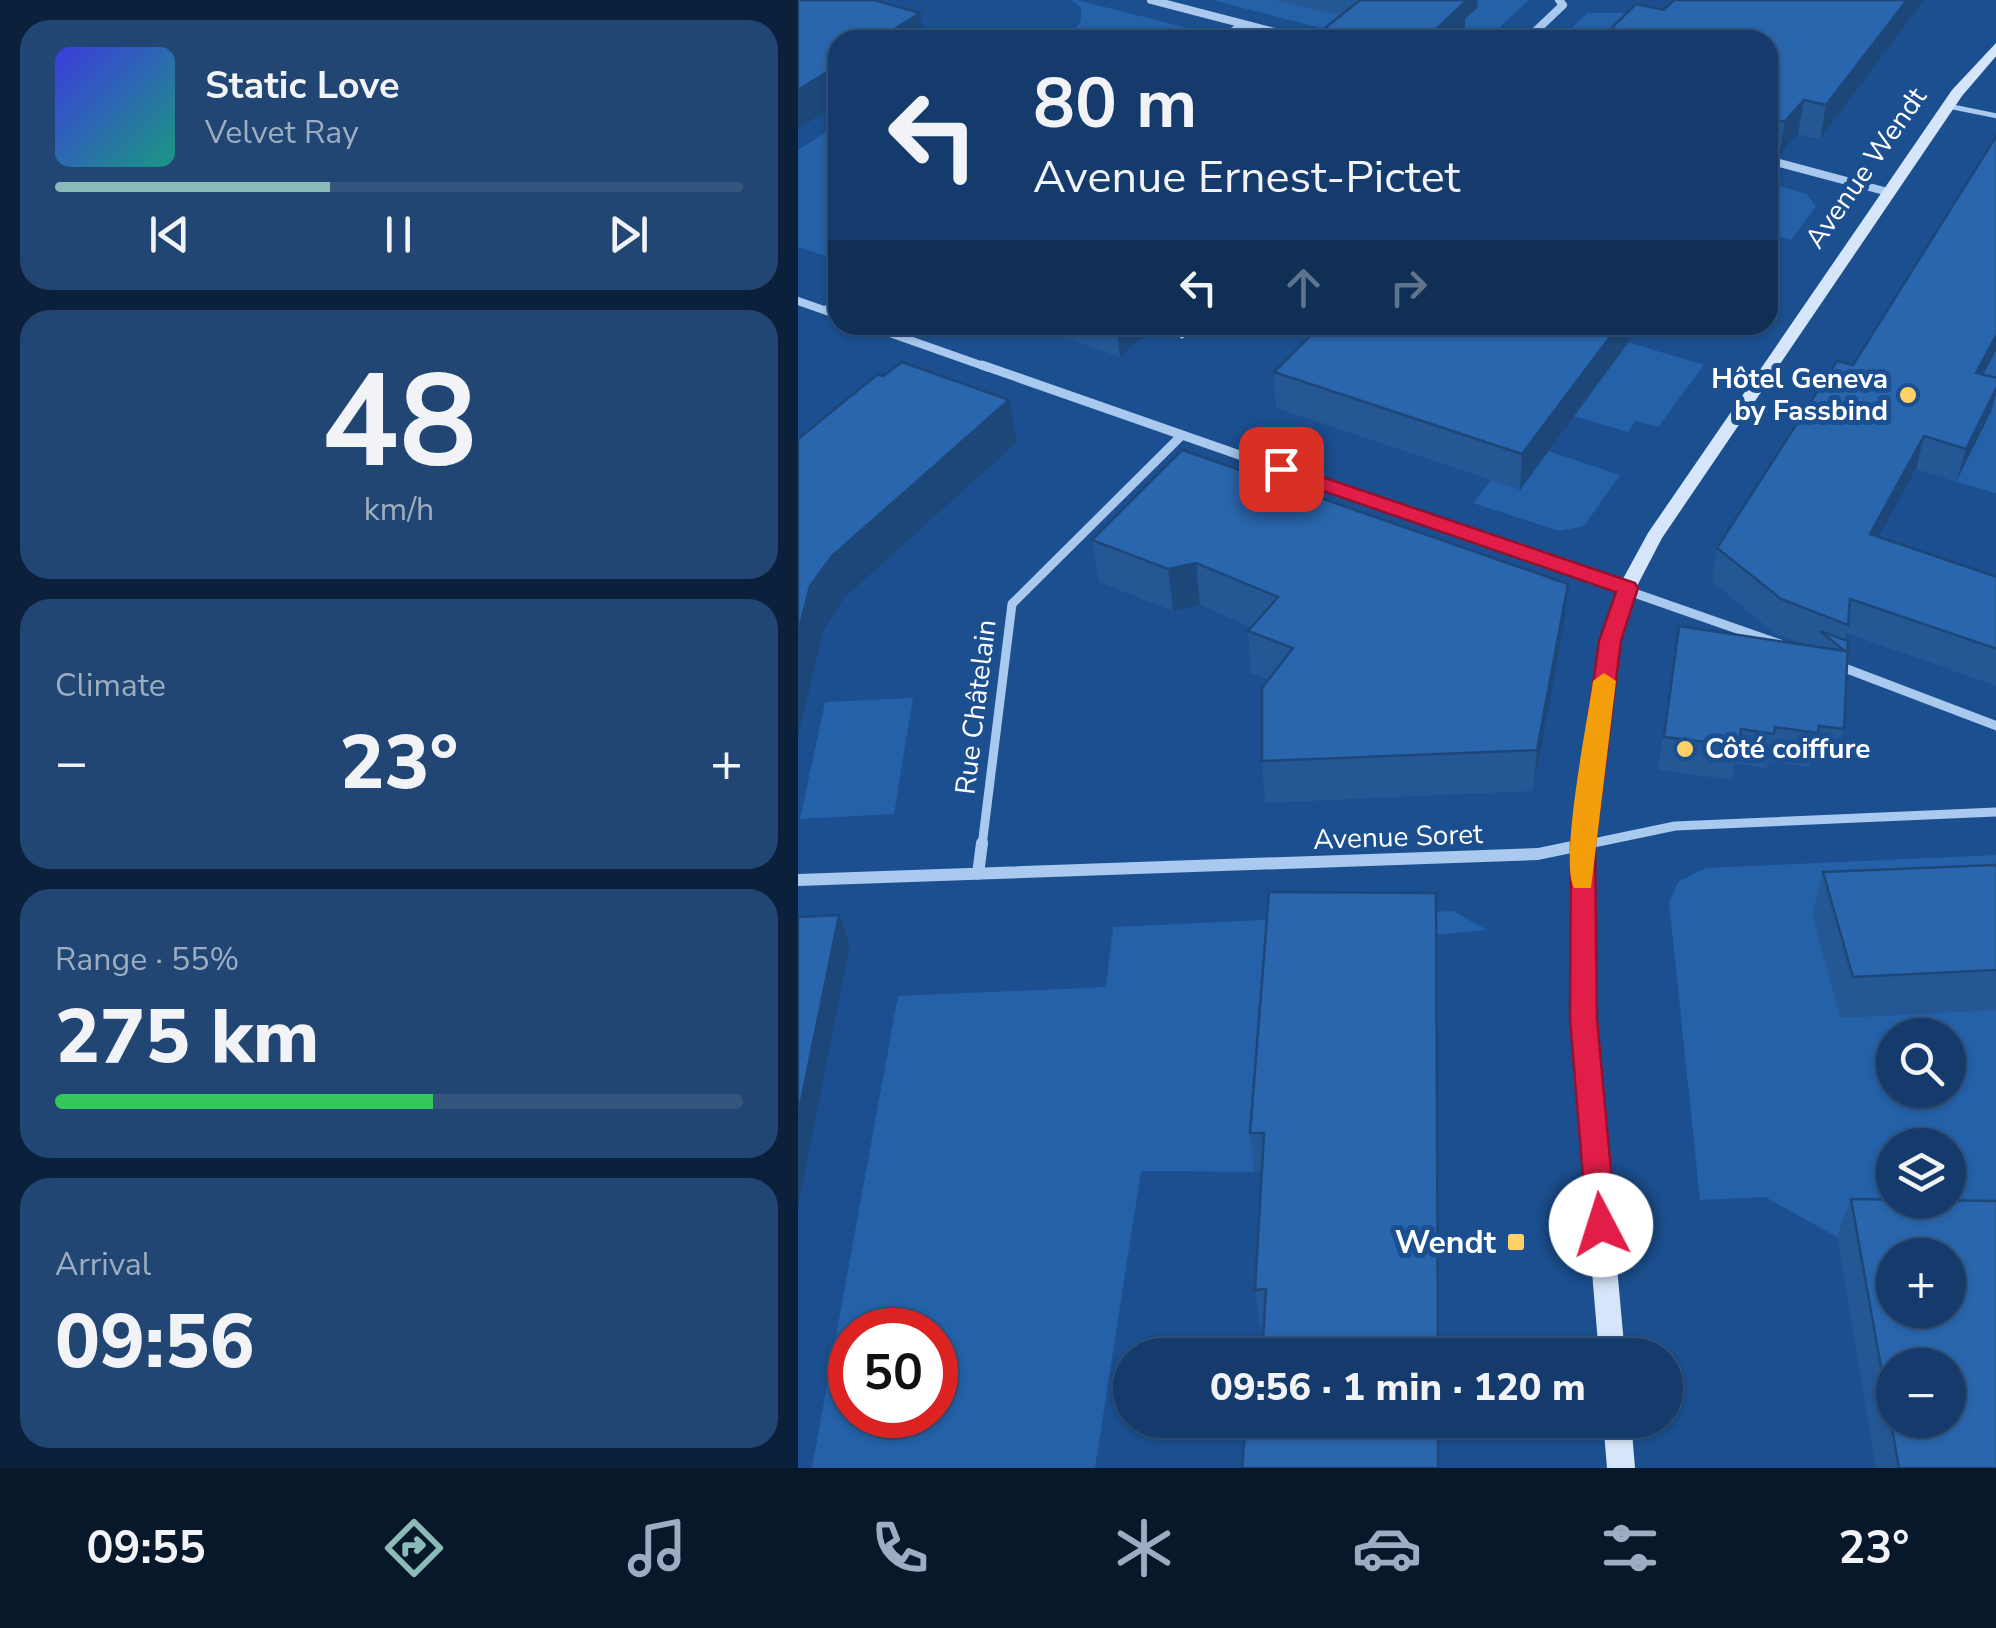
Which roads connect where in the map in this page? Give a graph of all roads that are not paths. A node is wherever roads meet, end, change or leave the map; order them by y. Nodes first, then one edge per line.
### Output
1 (1151, 0) edge
2 (1559, 0) edge
3 (1243, 24) junction
4 (1235, 30) edge
5 (1266, 30) edge
6 (1536, 30) edge
7 (1996, 46) edge
8 (1948, 106) junction
9 (1996, 116) edge
10 (1778, 163) edge
11 (1888, 192) junction
12 (798, 302) edge
13 (828, 307) edge
14 (824, 310) junction
15 (828, 311) edge
16 (896, 335) edge
17 (1182, 434) junction
18 (1627, 588) junction
19 (1794, 649) edge
20 (1830, 663) edge
21 (1996, 726) edge
22 (1996, 812) edge
23 (1583, 844) junction
24 (978, 874) junction
25 (798, 880) edge
26 (1611, 1338) edge
27 (1618, 1438) edge
28 (1621, 1468) edge

1 - 3 street
2 - 6 street
3 - 4 street
3 - 5 street
7 - 8 main road, Avenue Wendt
8 - 9 lane
8 - 11 main road, Avenue Wendt
10 - 11 street
11 - 18 main road, Avenue Wendt
12 - 14 street
13 - 14 street
14 - 15 street
16 - 17 street
17 - 18 street
17 - 24 street, Rue Châtelain
18 - 19 street
18 - 23 main road, Avenue Wendt
20 - 21 street
22 - 23 street, Avenue Soret
23 - 24 street, Avenue Soret
23 - 26 main road, Avenue Wendt
24 - 25 street, Avenue Soret
27 - 28 main road

